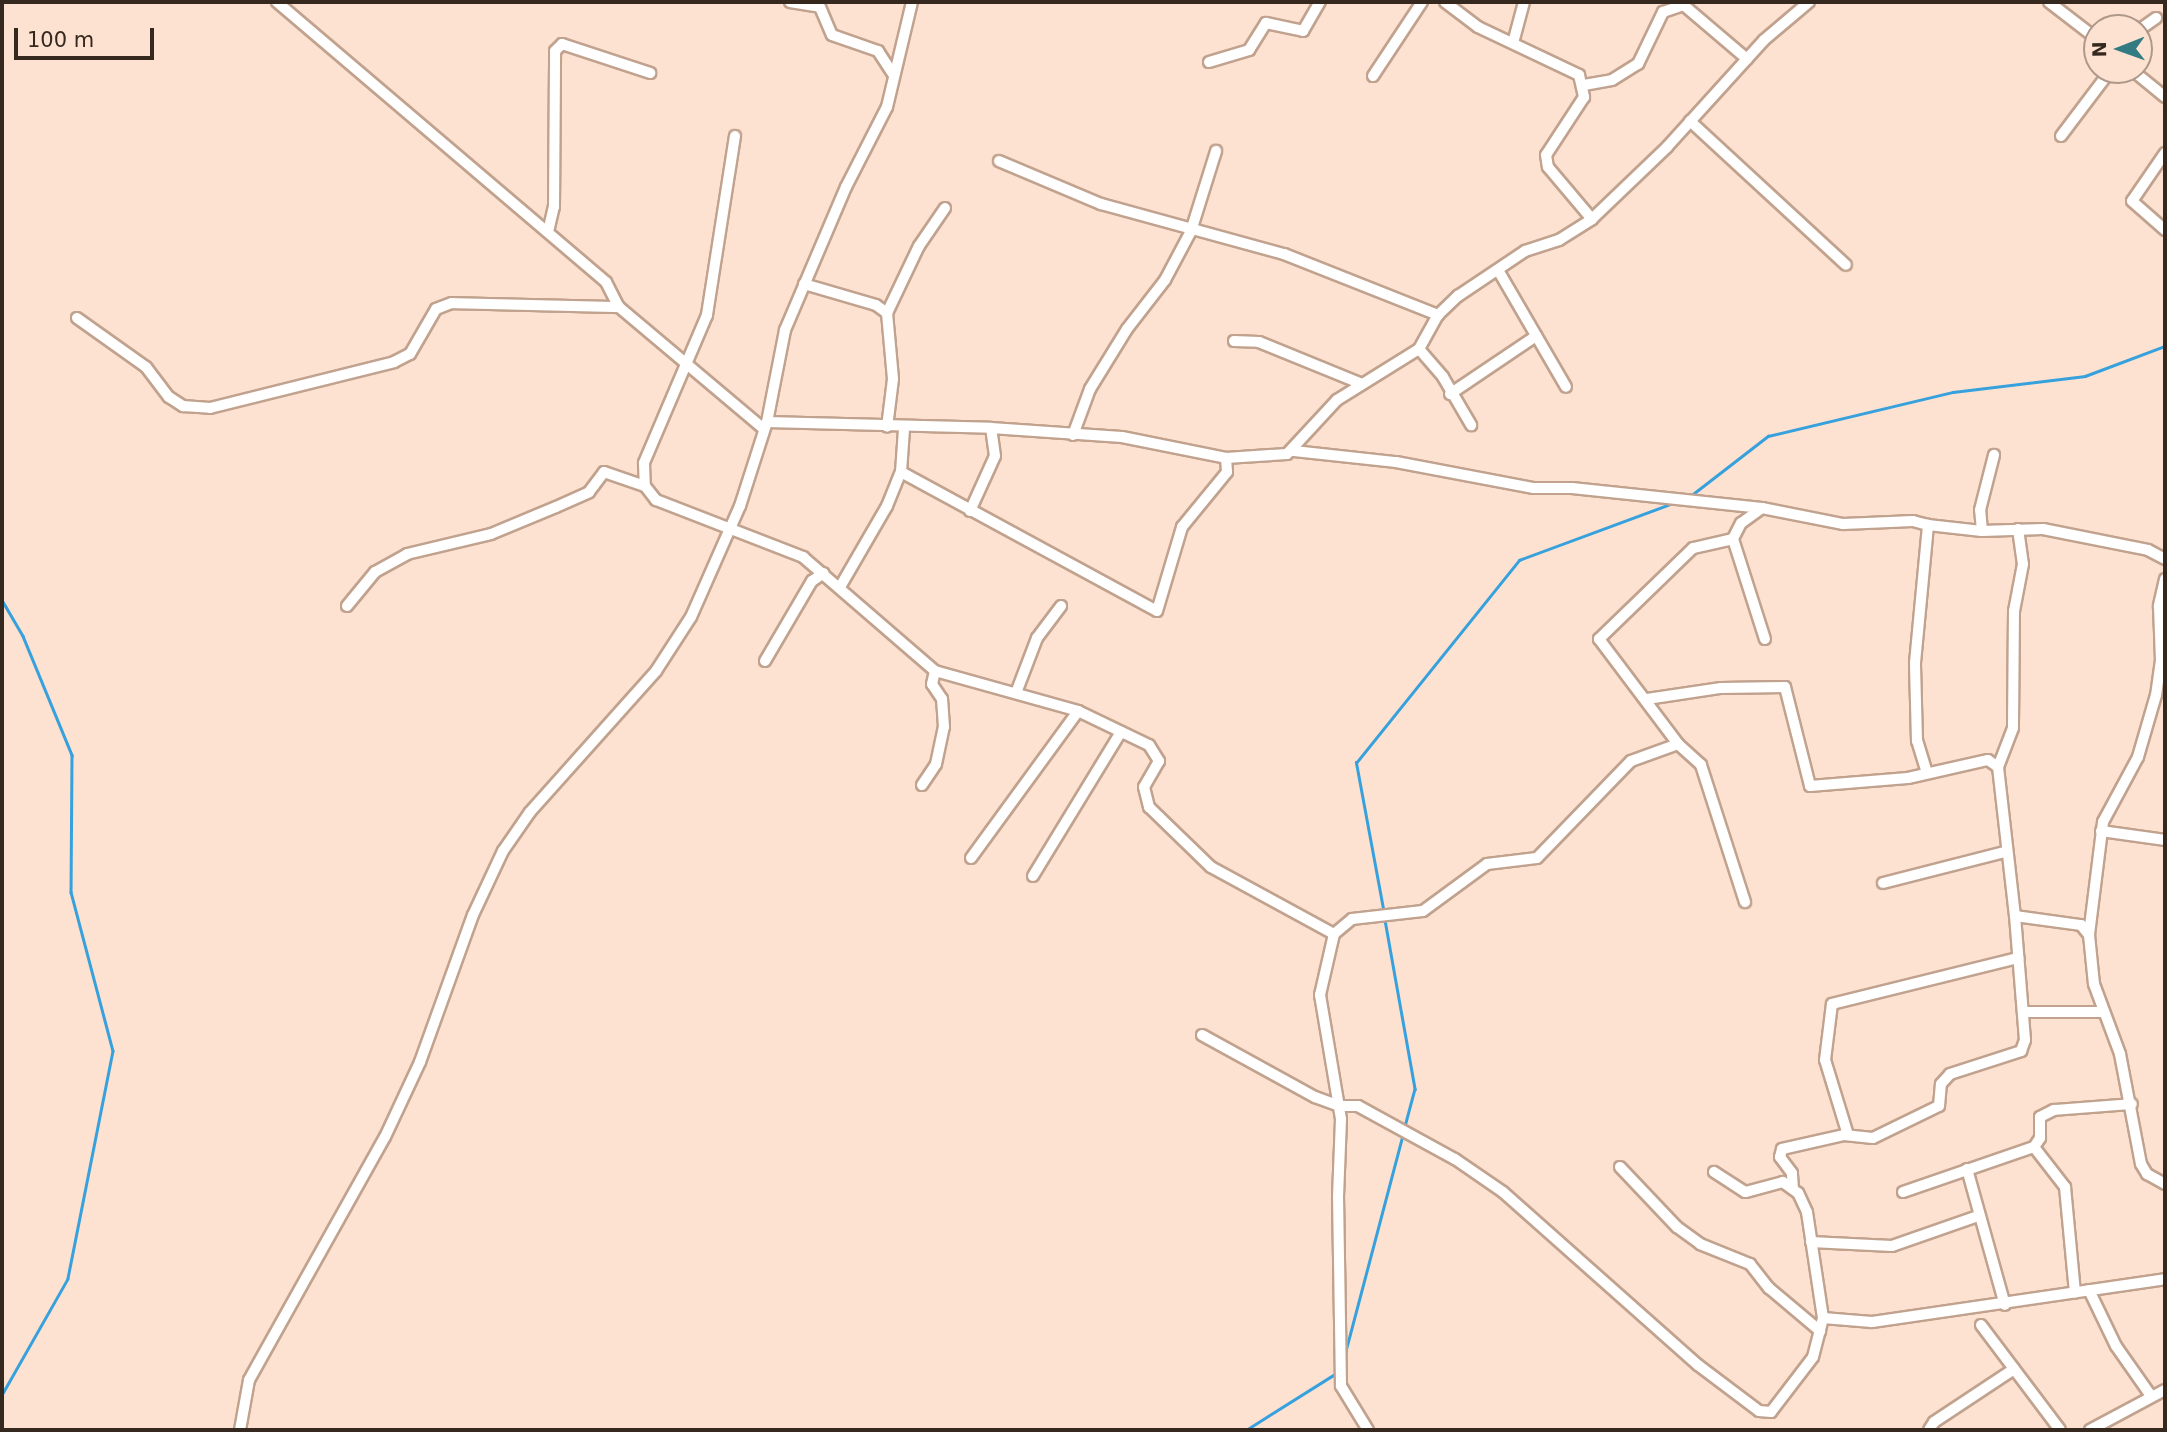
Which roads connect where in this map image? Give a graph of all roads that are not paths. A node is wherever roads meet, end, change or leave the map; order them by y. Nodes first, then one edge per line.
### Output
1 (277, 2) edge
2 (790, 2) edge
3 (912, 2) edge
4 (1320, 2) edge
5 (1422, 2) edge
6 (1445, 2) edge
7 (1524, 2) edge
8 (1809, 2) edge
9 (2049, 2) edge
10 (1681, 4) edge
11 (2156, 18) dead end
12 (2153, 20) edge
13 (2083, 28) edge
14 (1513, 43) junction
15 (1747, 59) junction
16 (1209, 62) dead end
17 (650, 73) dead end
18 (893, 74) junction
19 (1373, 76) dead end
20 (2100, 84) edge
21 (2149, 84) edge
22 (1584, 85) junction
23 (2165, 97) edge
24 (1690, 121) junction
25 (735, 136) dead end
26 (2061, 136) dead end
27 (1216, 151) dead end
28 (2165, 153) edge
29 (999, 160) dead end
30 (945, 208) dead end
31 (1592, 219) junction
32 (2165, 230) edge
33 (548, 232) junction
34 (1191, 232) junction
35 (1846, 265) dead end
36 (1498, 270) junction
37 (804, 284) junction
38 (619, 307) junction
39 (887, 313) junction
40 (1438, 315) junction
41 (77, 318) dead end
42 (1536, 336) junction
43 (1234, 341) dead end
44 (1419, 349) junction
45 (685, 363) junction
46 (1362, 384) junction
47 (1566, 387) dead end
48 (1450, 394) junction
49 (1471, 425) dead end
50 (766, 426) junction
51 (887, 427) junction
52 (991, 428) junction
53 (904, 429) junction
54 (1073, 435) junction
55 (1294, 451) junction
56 (1994, 455) dead end
57 (1226, 458) junction
58 (901, 472) junction
59 (645, 486) junction
60 (1762, 508) junction
61 (970, 511) junction
62 (1928, 525) junction
63 (2018, 529) junction
64 (730, 530) junction
65 (1982, 531) junction
66 (1733, 539) junction
67 (2165, 559) edge
68 (824, 573) junction
69 (2165, 579) edge
70 (840, 587) junction
71 (347, 606) dead end
72 (1061, 606) dead end
73 (1765, 639) dead end
74 (765, 661) dead end
75 (935, 671) junction
76 (1016, 693) junction
77 (2161, 695) edge
78 (1647, 699) junction
79 (1078, 710) junction
80 (1121, 732) junction
81 (1678, 744) junction
82 (1998, 767) junction
83 (1927, 773) junction
84 (922, 785) dead end
85 (2101, 831) junction
86 (2165, 840) edge
87 (2005, 852) junction
88 (971, 858) dead end
89 (1033, 876) dead end
90 (1883, 883) dead end
91 (1745, 902) dead end
92 (2015, 916) junction
93 (1334, 934) junction
94 (2089, 935) junction
95 (2018, 958) junction
96 (2024, 1012) junction
97 (2102, 1012) junction
98 (1202, 1035) dead end
99 (2132, 1104) junction
100 (1340, 1106) junction
101 (1848, 1135) junction
102 (2034, 1147) junction
103 (1620, 1167) dead end
104 (1967, 1169) junction
105 (1714, 1172) dead end
106 (2165, 1184) edge
107 (1793, 1189) junction
108 (1903, 1192) dead end
109 (1978, 1216) junction
110 (1811, 1242) junction
111 (2165, 1279) edge
112 (2090, 1290) junction
113 (2075, 1293) junction
114 (2005, 1306) junction
115 (1823, 1318) junction
116 (1981, 1325) dead end
117 (1820, 1331) junction
118 (2014, 1369) junction
119 (2165, 1390) edge
120 (2151, 1396) junction
121 (240, 1430) edge
122 (1368, 1430) edge
123 (1929, 1430) edge
124 (2060, 1430) edge
125 (2090, 1430) edge

1 - 33 street
2 - 18 street
3 - 18 street
4 - 16 street
5 - 19 street
6 - 14 street
7 - 14 street
8 - 15 street
9 - 13 street
10 - 15 street
10 - 22 street
11 - 12 street
14 - 22 street
15 - 24 street
17 - 33 street
18 - 37 street
20 - 26 street
21 - 23 street
22 - 31 street
24 - 31 street
24 - 35 street
25 - 45 street
27 - 34 street
28 - 32 street
29 - 34 street
30 - 39 street
31 - 36 street
33 - 38 street
34 - 40 street
34 - 54 street
36 - 40 street
36 - 42 street
37 - 39 street
37 - 50 street
38 - 41 street
38 - 45 street
39 - 51 street
40 - 44 street
42 - 47 street
42 - 48 street
43 - 46 street
44 - 46 street
44 - 48 street
45 - 50 street
45 - 59 street
46 - 55 street
48 - 49 street
50 - 51 street
50 - 64 street
51 - 53 street
52 - 53 street
52 - 54 street
52 - 61 street
53 - 58 street
54 - 57 street
55 - 57 street
55 - 60 street
56 - 65 street
57 - 61 street
58 - 61 street
58 - 70 street
59 - 64 street
59 - 71 street
60 - 62 street
60 - 66 street
62 - 65 street
62 - 83 street
63 - 65 street
63 - 67 street
63 - 82 street
64 - 68 street
64 - 121 street
66 - 73 street
66 - 78 street
68 - 70 street
68 - 74 street
69 - 77 street
70 - 75 street
72 - 76 street
75 - 76 street
75 - 84 street
76 - 79 street
77 - 85 street
78 - 81 street
78 - 83 street
79 - 80 street
79 - 88 street
80 - 89 street
80 - 93 street
81 - 91 street
81 - 93 street
82 - 83 street
82 - 87 street
85 - 86 street
85 - 94 street
87 - 90 street
87 - 92 street
92 - 94 street
92 - 95 street
93 - 100 street
94 - 97 street
95 - 96 street
95 - 101 street
96 - 97 street
96 - 101 street
97 - 99 street
98 - 100 street
99 - 102 street
99 - 106 street
100 - 117 street
100 - 122 street
101 - 107 street
102 - 104 street
102 - 113 street
103 - 117 street
104 - 108 street
104 - 109 street
105 - 107 street
107 - 110 street
109 - 110 street
109 - 114 street
110 - 115 street
111 - 112 street
112 - 113 street
112 - 120 street
113 - 114 street
114 - 115 street
115 - 117 street
116 - 118 street
118 - 123 street
118 - 124 street
119 - 120 street
120 - 125 street

